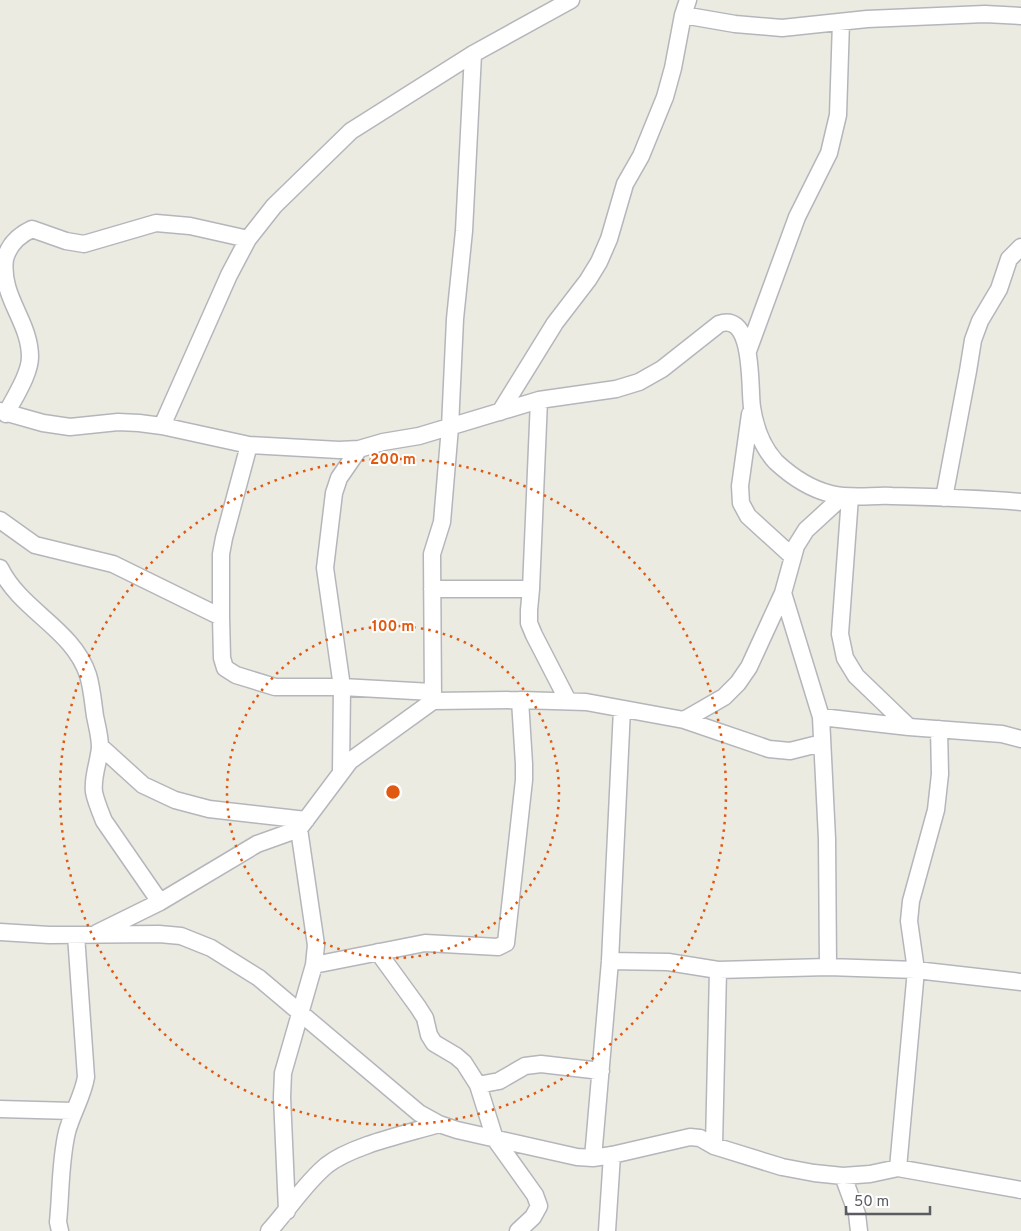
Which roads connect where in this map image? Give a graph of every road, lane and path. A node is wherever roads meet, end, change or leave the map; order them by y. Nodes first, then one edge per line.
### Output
1 (571, 0) edge
2 (686, 8) edge
3 (1021, 16) edge
4 (841, 22) junction
5 (473, 54) junction
6 (248, 239) junction
7 (1021, 246) edge
8 (748, 351) junction
9 (539, 400) junction
10 (752, 406) junction
11 (3, 412) edge
12 (500, 412) junction
13 (162, 426) junction
14 (450, 427) junction
15 (249, 445) junction
16 (359, 449) junction
17 (846, 497) junction
18 (944, 498) junction
19 (1021, 502) edge
20 (0, 520) edge
21 (793, 557) junction
22 (0, 568) edge
23 (432, 589) junction
24 (531, 589) junction
25 (783, 593) junction
26 (221, 617) junction
27 (342, 687) junction
28 (432, 696) junction
29 (520, 700) junction
30 (568, 701) junction
31 (622, 709) junction
32 (821, 717) junction
33 (684, 720) junction
34 (909, 727) junction
35 (939, 729) junction
36 (1021, 739) edge
37 (822, 742) junction
38 (100, 746) junction
39 (340, 772) junction
40 (303, 825) junction
41 (160, 902) junction
42 (0, 932) edge
43 (76, 935) junction
44 (93, 935) junction
45 (378, 952) junction
46 (610, 960) junction
47 (314, 965) junction
48 (828, 967) junction
49 (718, 970) junction
50 (916, 970) junction
51 (1021, 982) edge
52 (300, 1015) junction
53 (601, 1071) junction
54 (478, 1085) junction
55 (0, 1109) edge
56 (74, 1111) junction
57 (439, 1124) junction
58 (494, 1139) junction
59 (714, 1146) junction
60 (612, 1155) junction
61 (593, 1158) junction
62 (898, 1168) junction
63 (844, 1176) junction
64 (1021, 1190) edge
65 (287, 1211) junction
66 (60, 1231) edge
67 (270, 1231) edge
68 (518, 1231) edge
69 (607, 1231) edge
70 (860, 1231) edge

1 - 5 street
2 - 4 street
2 - 12 street
3 - 4 street
4 - 8 street
5 - 6 street
5 - 14 street
6 - 11 street
6 - 13 street
7 - 18 street
8 - 9 street
8 - 10 street
9 - 12 street
9 - 24 street
10 - 17 street
10 - 21 street
11 - 13 street
12 - 14 street
13 - 15 street
14 - 16 street
14 - 23 street
15 - 16 street
15 - 26 street
16 - 27 street
17 - 18 street
17 - 21 street
17 - 34 street
18 - 19 street
20 - 26 street
21 - 25 street
22 - 38 street
23 - 24 street
23 - 28 street
24 - 30 street
25 - 32 street
25 - 33 street
26 - 27 street
27 - 28 street
27 - 39 street
28 - 29 street
28 - 39 street
29 - 30 street
29 - 45 street
30 - 31 street
31 - 33 street
31 - 46 street
32 - 34 street
32 - 37 street
33 - 37 street
34 - 35 street
35 - 36 street
35 - 50 street
37 - 48 street
38 - 40 street
38 - 41 street
39 - 40 street
40 - 41 street
40 - 47 street
41 - 44 street
42 - 43 street
43 - 44 street
43 - 56 street
44 - 52 street
45 - 47 street
45 - 54 street
46 - 49 street
46 - 53 street
47 - 52 street
48 - 49 street
48 - 50 street
49 - 59 street
50 - 51 street
50 - 62 street
52 - 57 street
52 - 65 street
53 - 54 street
53 - 61 street
54 - 58 street
55 - 56 street
56 - 66 street
57 - 58 street
57 - 65 street
58 - 61 street
58 - 68 street
59 - 60 street
59 - 63 street
60 - 61 street
60 - 69 street
62 - 63 street
62 - 64 street
63 - 70 street
65 - 67 street

